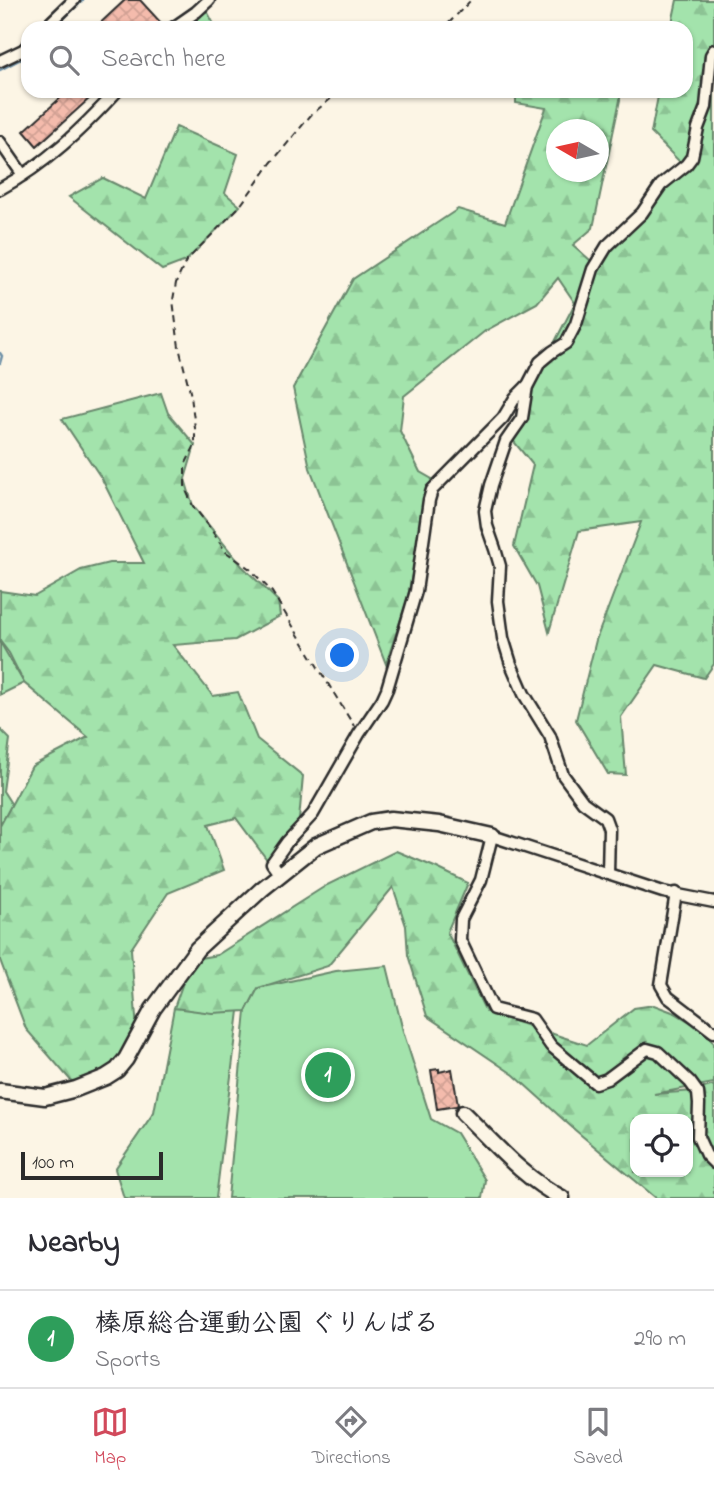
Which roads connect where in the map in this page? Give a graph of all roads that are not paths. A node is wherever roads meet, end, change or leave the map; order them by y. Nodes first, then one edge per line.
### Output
1 (74, 0) edge
2 (209, 0) edge
3 (53, 21) edge
4 (183, 21) edge
5 (714, 50) edge
6 (21, 51) edge
7 (0, 61) edge
8 (111, 98) edge
9 (0, 142) edge
10 (23, 175) junction
11 (0, 189) edge
12 (527, 385) junction
13 (492, 835) junction
14 (280, 874) junction
15 (608, 874) junction
16 (676, 893) junction
17 (714, 902) edge
18 (714, 1032) edge
19 (0, 1091) edge
20 (463, 1113) dead end
21 (714, 1163) edge
22 (562, 1198) edge

1 - 3 street
2 - 4 street
5 - 12 street
6 - 7 street
8 - 10 street
9 - 10 street
10 - 11 street
12 - 14 street
12 - 15 street
13 - 14 street
13 - 15 street
13 - 21 street
14 - 19 street
15 - 16 street
16 - 17 street
16 - 18 street
20 - 22 street

